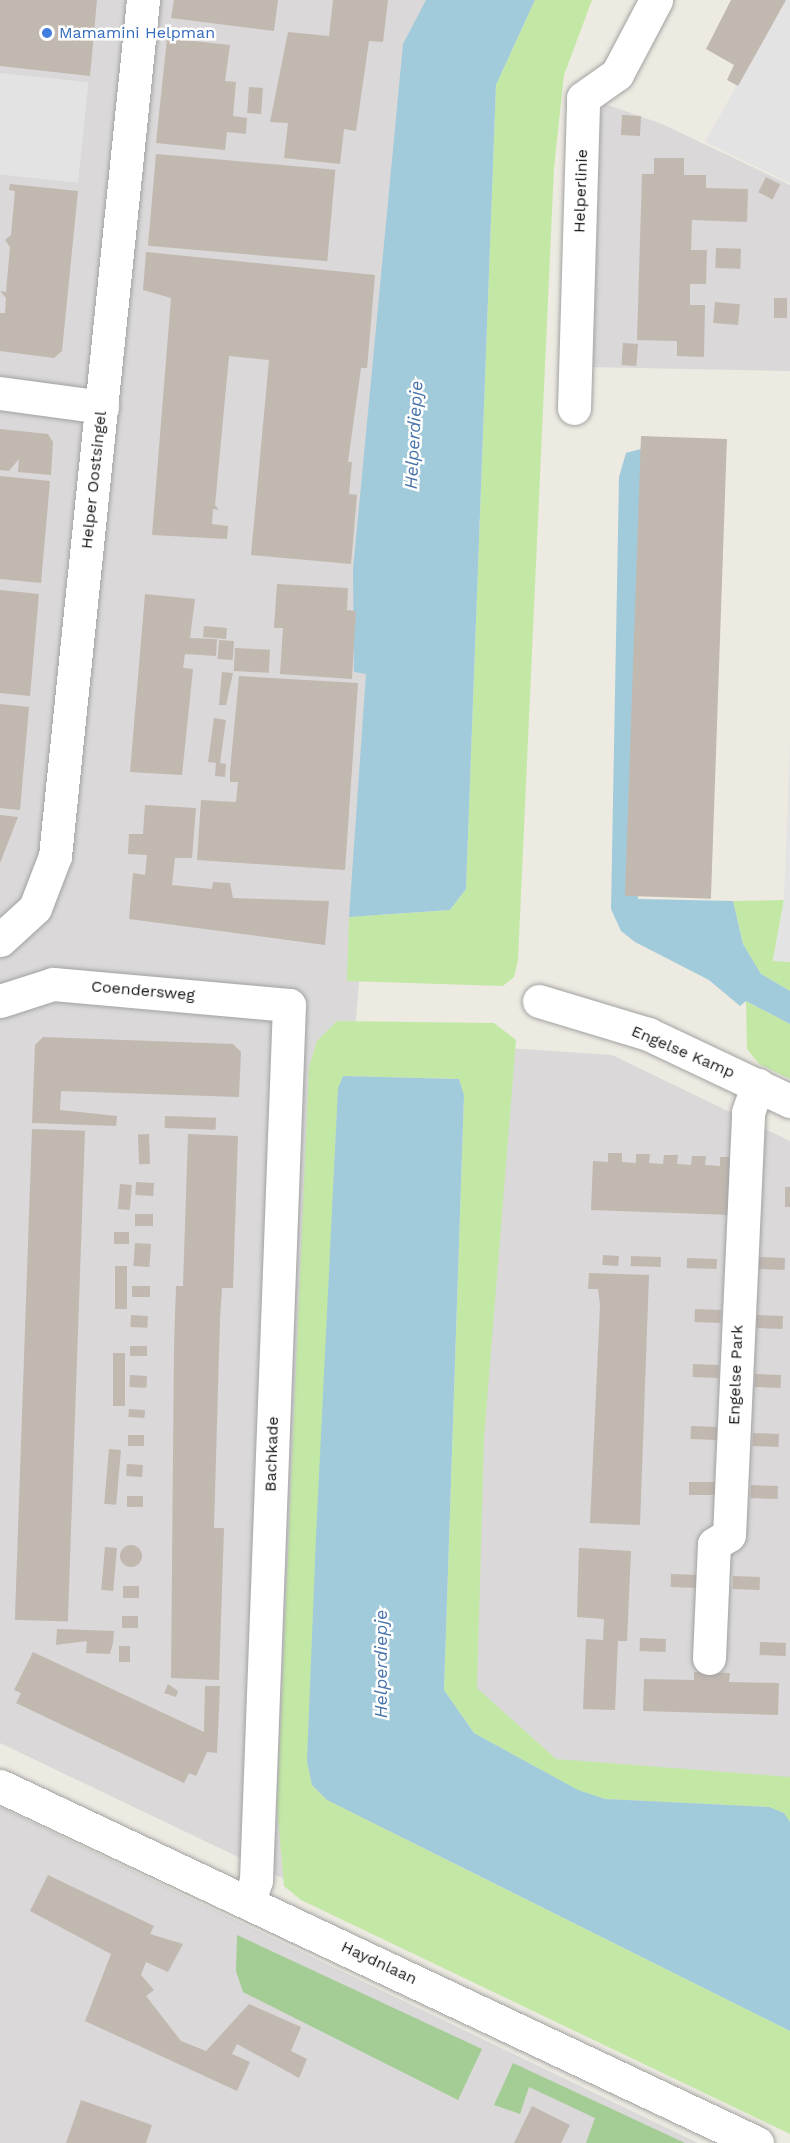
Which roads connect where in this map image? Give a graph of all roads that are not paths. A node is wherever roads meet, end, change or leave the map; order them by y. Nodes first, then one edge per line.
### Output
1 (143, 0) edge
2 (656, 0) edge
3 (0, 393) edge
4 (102, 407) junction
5 (574, 408) dead end
6 (0, 940) edge
7 (0, 1001) edge
8 (539, 1001) dead end
9 (290, 1005) joint
10 (758, 1085) junction
11 (790, 1101) edge
12 (709, 1658) dead end
13 (0, 1786) edge
14 (249, 1901) junction
15 (757, 2143) edge

1 - 4 street, Helper Oostsingel
2 - 5 street, Helperlinie
3 - 4 street
4 - 6 street, Helper Oostsingel
7 - 9 street, Coendersweg
8 - 10 street, Engelse Kamp
9 - 14 street, Bachkade
10 - 11 street, Engelse Kamp
10 - 12 street, Engelse Park
13 - 14 street, Haydnlaan
14 - 15 street, Haydnlaan

